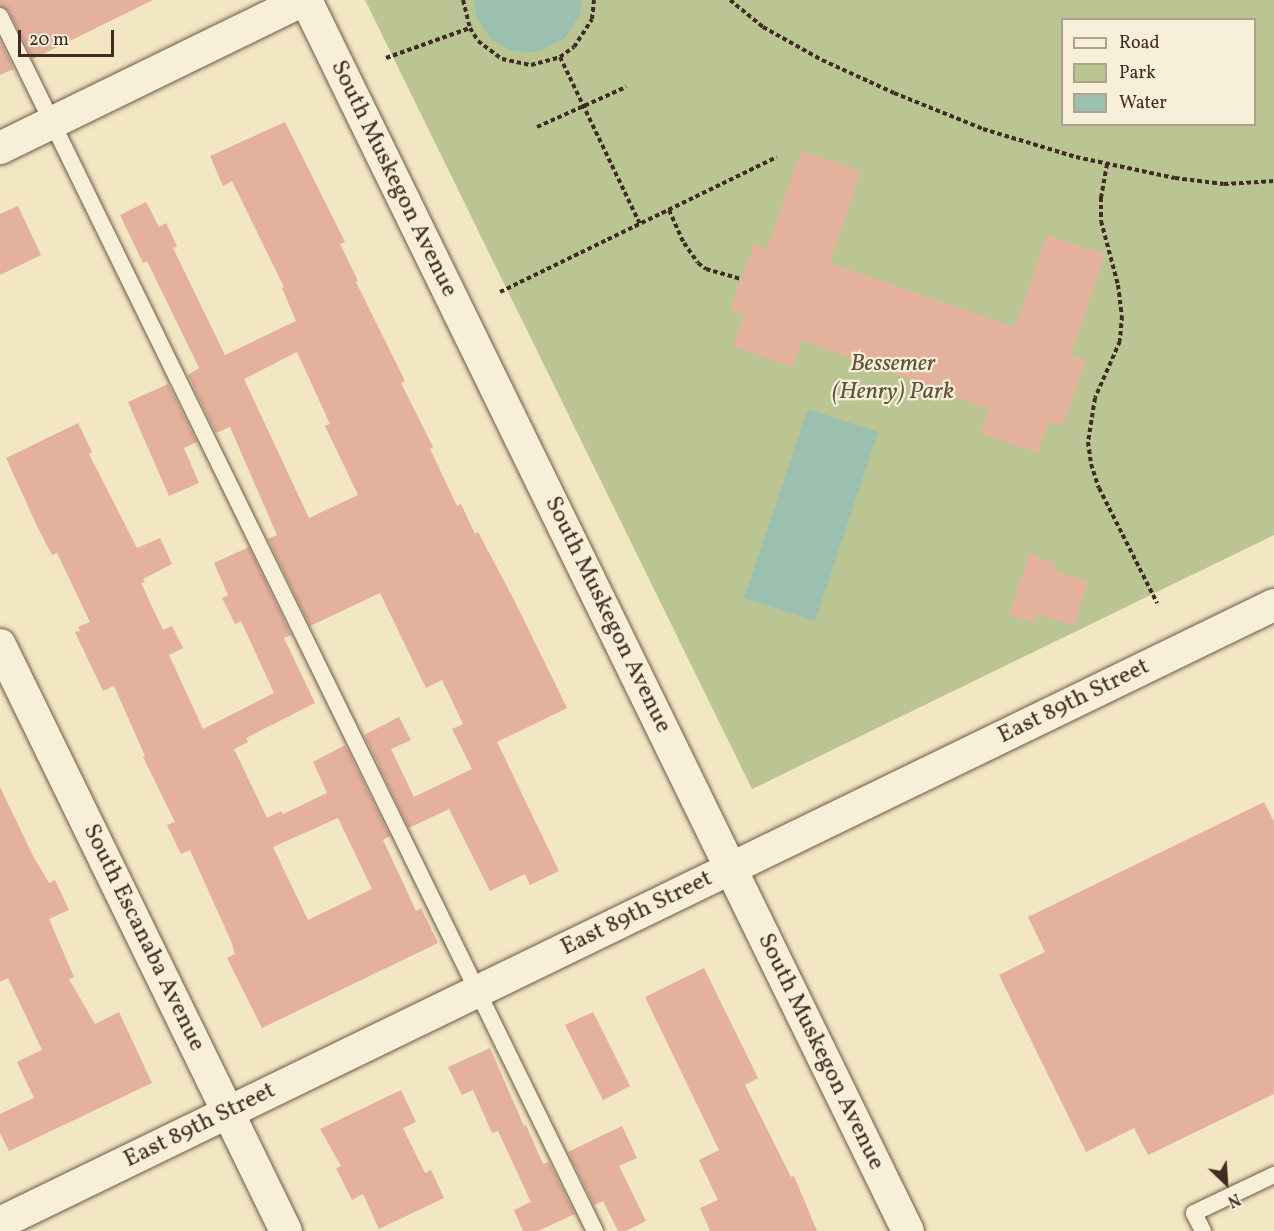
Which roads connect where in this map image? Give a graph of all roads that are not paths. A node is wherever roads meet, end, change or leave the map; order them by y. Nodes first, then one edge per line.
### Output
1 (305, 0) edge
2 (0, 15) edge
3 (52, 122) junction
4 (0, 148) edge
5 (1274, 605) edge
6 (0, 645) edge
7 (731, 869) junction
8 (477, 992) junction
9 (229, 1112) junction
10 (1274, 1175) edge
11 (0, 1223) edge
12 (286, 1231) edge
13 (594, 1231) edge
14 (908, 1231) edge
15 (1203, 1231) edge

1 - 3 street
1 - 7 street, South Muskegon Avenue
2 - 3 lane
3 - 4 street
3 - 8 lane
5 - 7 street, East 89th Street
6 - 9 street, South Escanaba Avenue
7 - 8 street, East 89th Street
7 - 14 street, South Muskegon Avenue
8 - 9 street, East 89th Street
8 - 13 lane
9 - 11 street, East 89th Street
9 - 12 street, South Escanaba Avenue
10 - 15 lane

